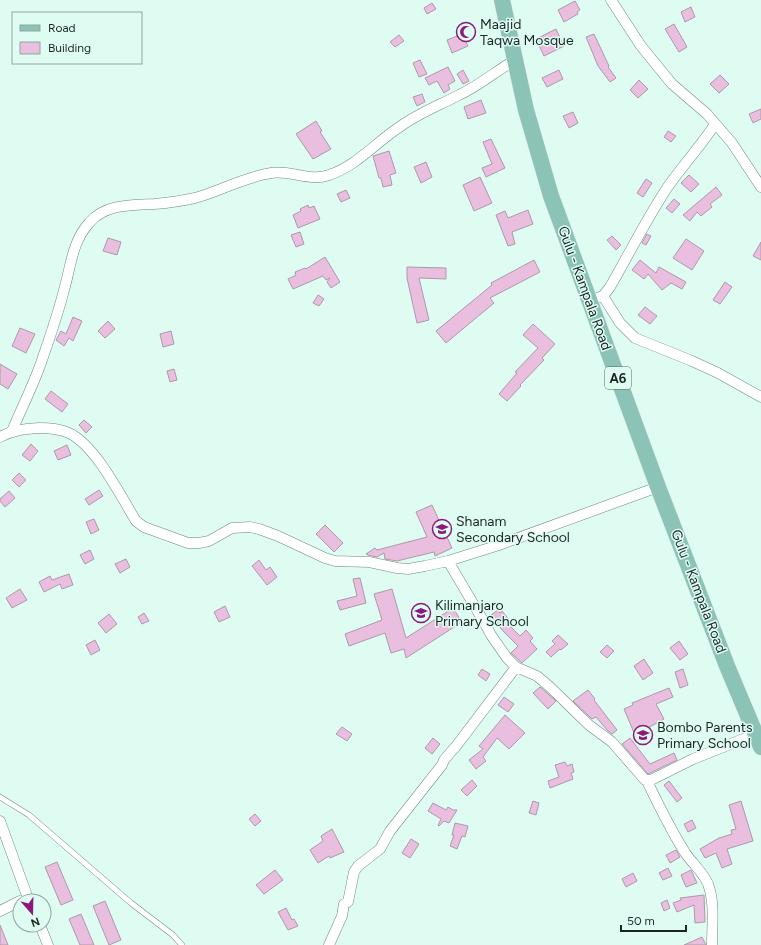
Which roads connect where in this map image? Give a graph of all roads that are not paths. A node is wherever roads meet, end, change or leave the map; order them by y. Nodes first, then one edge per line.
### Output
1 (502, 0) edge
2 (611, 0) edge
3 (515, 60) junction
4 (715, 124) junction
5 (761, 187) edge
6 (596, 298) junction
7 (761, 397) edge
8 (12, 430) junction
9 (0, 437) edge
10 (658, 487) junction
11 (448, 561) junction
12 (516, 667) junction
13 (758, 740) edge
14 (647, 780) junction
15 (0, 797) edge
16 (0, 821) edge
17 (22, 893) edge
18 (12, 906) edge
19 (0, 911) edge
20 (43, 933) edge
21 (48, 945) edge
22 (182, 945) edge
23 (329, 945) edge
24 (712, 945) edge

1 - 3 main road, Gulu - Kampala Road / A6
2 - 4 street
3 - 6 main road, Gulu - Kampala Road / A6
3 - 8 street
4 - 5 street
4 - 6 street
6 - 7 street
6 - 10 main road, Gulu - Kampala Road / A6
8 - 9 street
8 - 11 street
10 - 11 street
10 - 13 main road, Gulu - Kampala Road / A6
11 - 12 street
12 - 14 street
12 - 23 street
13 - 14 street
14 - 24 street
15 - 22 lane
16 - 17 street
18 - 19 street
20 - 21 street

